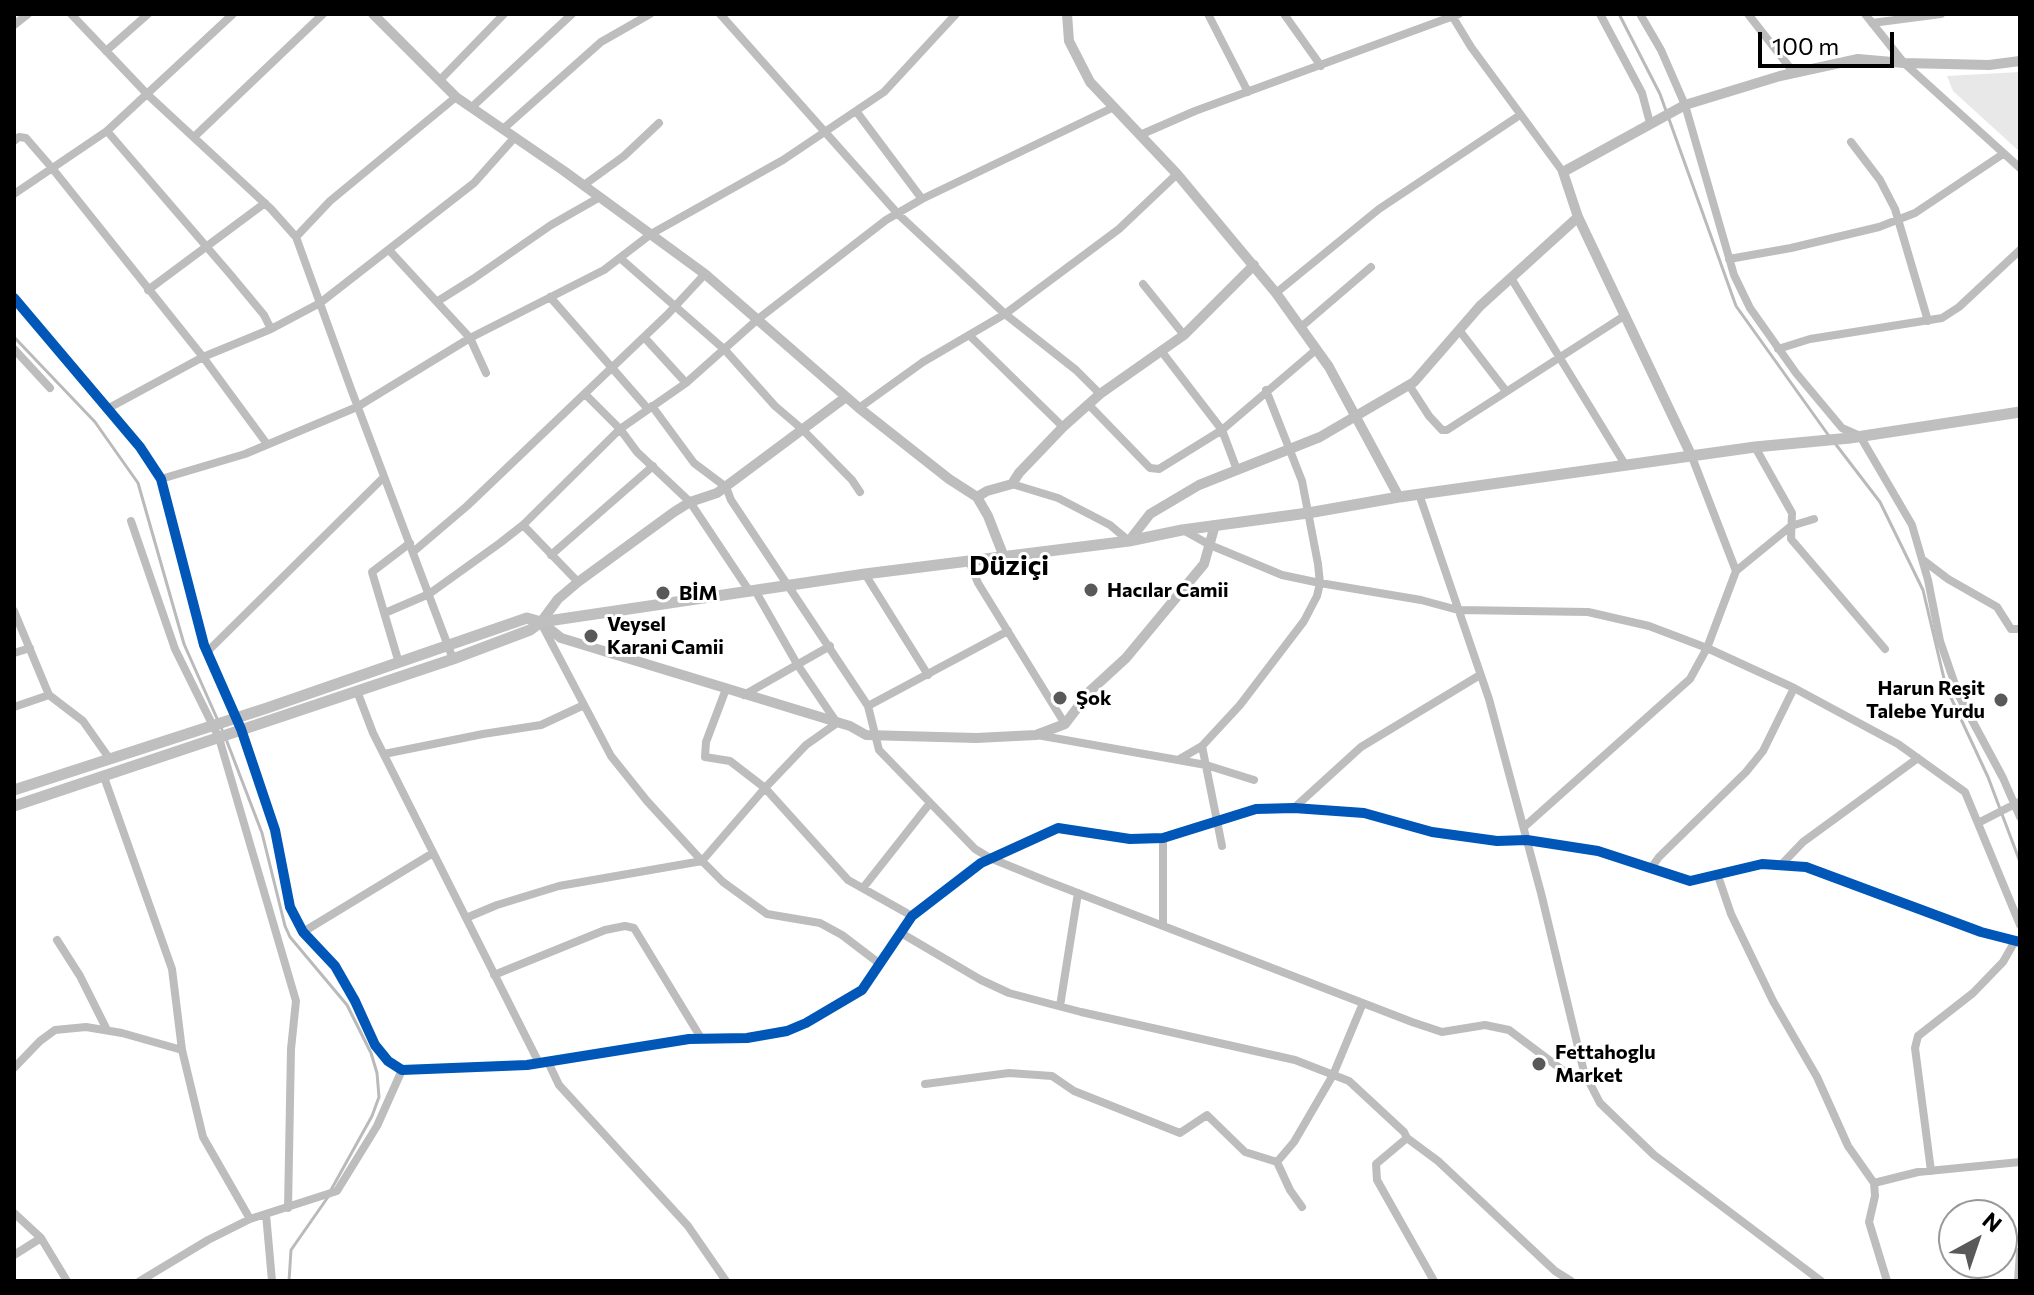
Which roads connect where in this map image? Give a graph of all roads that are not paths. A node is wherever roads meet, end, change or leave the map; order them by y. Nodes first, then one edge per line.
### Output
1 (28, 14) edge
2 (71, 14) edge
3 (148, 14) edge
4 (233, 14) edge
5 (323, 14) edge
6 (504, 14) edge
7 (572, 14) edge
8 (650, 14) edge
9 (720, 14) edge
10 (956, 14) edge
11 (1067, 14) edge
12 (1208, 14) edge
13 (1284, 14) edge
14 (1600, 14) edge
15 (1640, 14) edge
16 (1748, 14) edge
17 (1865, 14) edge
18 (1941, 14) edge
19 (1454, 15) edge
20 (379, 16) edge
21 (1872, 23) junction
22 (14, 25) edge
23 (106, 51) junction
24 (2020, 61) edge
25 (1904, 63) junction
26 (1321, 66) junction
27 (1794, 73) junction
28 (440, 80) junction
29 (1248, 92) junction
30 (148, 95) junction
31 (456, 97) junction
32 (1683, 106) junction
33 (472, 107) junction
34 (1114, 107) junction
35 (856, 111) junction
36 (1520, 115) junction
37 (1654, 121) junction
38 (659, 123) dead end
39 (503, 129) junction
40 (107, 131) junction
41 (826, 133) junction
42 (1140, 135) junction
43 (194, 137) junction
44 (515, 137) junction
45 (14, 141) edge
46 (1851, 142) dead end
47 (2003, 154) junction
48 (52, 168) junction
49 (2020, 168) edge
50 (1563, 172) junction
51 (1177, 174) junction
52 (584, 185) junction
53 (14, 194) edge
54 (600, 197) junction
55 (922, 199) junction
56 (265, 203) junction
57 (898, 214) junction
58 (1578, 217) junction
59 (1898, 220) junction
60 (651, 234) junction
61 (296, 237) junction
62 (207, 248) junction
63 (389, 250) junction
64 (2020, 250) edge
65 (620, 258) junction
66 (1729, 259) junction
67 (1254, 265) junction
68 (1371, 267) dead end
69 (705, 274) junction
70 (1511, 278) junction
71 (1143, 284) dead end
72 (148, 290) junction
73 (1276, 293) junction
74 (550, 297) junction
75 (14, 298) edge
76 (438, 301) junction
77 (320, 303) junction
78 (674, 307) junction
79 (1005, 314) junction
80 (1624, 316) junction
81 (758, 319) junction
82 (1928, 321) junction
83 (1301, 327) junction
84 (271, 329) junction
85 (1459, 330) junction
86 (969, 335) junction
87 (1184, 335) junction
88 (644, 337) junction
89 (470, 338) junction
90 (14, 349) edge
91 (1317, 349) junction
92 (1778, 349) junction
93 (725, 350) junction
94 (1162, 352) junction
95 (1560, 356) junction
96 (203, 357) junction
97 (612, 368) junction
98 (486, 373) dead end
99 (686, 383) junction
100 (1409, 385) junction
101 (50, 388) dead end
102 (1266, 390) junction
103 (1506, 391) junction
104 (585, 394) junction
105 (1100, 394) junction
106 (846, 397) junction
107 (1089, 405) junction
108 (357, 407) junction
109 (650, 408) junction
110 (859, 408) junction
111 (107, 409) junction
112 (2020, 412) edge
113 (1356, 417) junction
114 (1063, 427) junction
115 (620, 429) junction
116 (802, 429) junction
117 (1222, 430) junction
118 (1855, 437) junction
119 (267, 444) junction
120 (1755, 447) junction
121 (1291, 449) junction
122 (1692, 457) junction
123 (653, 466) junction
124 (1626, 466) junction
125 (1237, 470) junction
126 (384, 477) junction
127 (161, 479) junction
128 (1012, 484) junction
129 (726, 487) junction
130 (860, 492) dead end
131 (1419, 494) junction
132 (977, 497) junction
133 (1399, 497) junction
134 (690, 502) junction
135 (1308, 513) junction
136 (1814, 519) dead end
137 (131, 521) dead end
138 (523, 525) junction
139 (1215, 525) junction
140 (1791, 526) junction
141 (1182, 530) junction
142 (1129, 541) junction
143 (1210, 545) junction
144 (411, 547) junction
145 (551, 555) junction
146 (1004, 557) junction
147 (1922, 559) junction
148 (969, 561) junction
149 (1736, 571) junction
150 (865, 574) junction
151 (578, 582) junction
152 (1320, 583) junction
153 (791, 587) junction
154 (753, 592) junction
155 (429, 594) junction
156 (1458, 610) junction
157 (14, 611) edge
158 (385, 613) junction
159 (541, 622) junction
160 (2020, 629) edge
161 (1008, 631) junction
162 (830, 646) junction
163 (449, 647) junction
164 (30, 648) junction
165 (1707, 648) junction
166 (1885, 649) dead end
167 (208, 651) junction
168 (14, 653) edge
169 (453, 659) junction
170 (399, 663) junction
171 (797, 664) junction
172 (928, 675) junction
173 (1480, 675) junction
174 (1794, 688) junction
175 (726, 689) junction
176 (357, 691) junction
177 (49, 695) junction
178 (744, 695) junction
179 (584, 705) junction
180 (868, 706) junction
181 (14, 707) edge
182 (223, 722) junction
183 (837, 723) junction
184 (1065, 724) junction
185 (228, 734) junction
186 (1036, 735) junction
187 (877, 736) junction
188 (1202, 746) junction
189 (384, 754) junction
190 (109, 758) junction
191 (1918, 758) junction
192 (1178, 760) junction
193 (1206, 765) junction
194 (104, 777) junction
195 (1254, 780) dead end
196 (765, 788) junction
197 (14, 790) edge
198 (2017, 802) edge
199 (930, 803) junction
200 (14, 806) edge
201 (1294, 808) junction
202 (2020, 817) edge
203 (1218, 822) junction
204 (1978, 823) junction
205 (1524, 827) junction
206 (1163, 838) junction
207 (1527, 840) junction
208 (1222, 846) dead end
209 (433, 853) junction
210 (990, 858) junction
211 (702, 861) junction
212 (1781, 865) junction
213 (1651, 868) junction
214 (1718, 876) junction
215 (863, 888) junction
216 (1078, 893) junction
217 (912, 916) junction
218 (466, 918) junction
219 (2020, 925) edge
220 (1163, 926) junction
221 (303, 932) junction
222 (901, 933) junction
223 (57, 940) dead end
224 (2018, 942) edge
225 (880, 964) junction
226 (494, 975) junction
227 (1363, 1003) junction
228 (1060, 1006) junction
229 (107, 1030) junction
230 (701, 1038) junction
231 (182, 1050) junction
232 (544, 1062) junction
233 (14, 1067) edge
234 (402, 1070) junction
235 (1333, 1075) junction
236 (1589, 1082) junction
237 (925, 1084) dead end
238 (1407, 1138) junction
239 (1277, 1162) junction
240 (2020, 1162) edge
241 (1931, 1171) junction
242 (1874, 1183) junction
243 (1302, 1207) dead end
244 (288, 1208) junction
245 (14, 1213) edge
246 (266, 1214) junction
247 (250, 1219) junction
248 (41, 1238) junction
249 (2020, 1251) edge
250 (14, 1255) edge
251 (67, 1281) edge
252 (140, 1281) edge
253 (272, 1281) edge
254 (726, 1281) edge
255 (1434, 1281) edge
256 (1571, 1281) edge
257 (1821, 1281) edge
258 (1887, 1281) edge
259 (2018, 1281) edge

1 - 22 street
2 - 23 street
3 - 23 street
4 - 30 street
5 - 43 street
6 - 28 street
7 - 33 street
8 - 39 street
9 - 41 street
10 - 35 street
11 - 34 street
12 - 29 street
13 - 26 street
14 - 37 street
15 - 32 street
16 - 27 street
17 - 21 street
18 - 21 street
19 - 26 street
19 - 36 street
20 - 28 street
21 - 25 street
23 - 30 street
24 - 25 street
25 - 27 street
25 - 47 street
26 - 29 street
27 - 32 street
28 - 31 street
29 - 42 street
30 - 40 street
30 - 43 street
31 - 33 street
31 - 61 street
32 - 37 street
32 - 66 street
33 - 39 street
34 - 42 street
34 - 55 street
35 - 41 street
35 - 55 street
36 - 50 street
36 - 73 street
37 - 50 street
38 - 52 street
39 - 44 street
40 - 48 street
40 - 62 street
41 - 57 street
41 - 60 street
42 - 51 street
43 - 56 street
44 - 52 street
44 - 63 street
45 - 48 street
46 - 59 street
47 - 49 street
47 - 59 street
48 - 53 street
48 - 72 street
50 - 58 street
51 - 67 street
51 - 79 street
52 - 54 street
54 - 60 street
54 - 76 street
55 - 57 street
56 - 61 street
56 - 62 street
57 - 79 street
57 - 81 street
58 - 70 street
58 - 80 street
59 - 66 street
59 - 82 street
60 - 65 street
60 - 69 street
61 - 77 street
62 - 72 street
62 - 84 street
63 - 76 street
63 - 77 street
64 - 82 street
65 - 74 street
65 - 78 street
66 - 92 street
67 - 73 street
67 - 87 street
68 - 83 street
69 - 78 street
69 - 81 street
70 - 85 street
70 - 95 street
71 - 87 street
72 - 96 street
73 - 83 street
74 - 89 street
74 - 97 street
75 - 111 street
76 - 89 street
77 - 84 street
77 - 108 street
78 - 88 street
78 - 93 street
79 - 86 street
79 - 105 street
80 - 95 street
80 - 122 street
81 - 93 street
81 - 106 street
82 - 92 street
83 - 91 street
84 - 96 street
85 - 100 street
85 - 103 street
86 - 110 street
86 - 114 street
87 - 94 street
88 - 97 street
88 - 99 street
89 - 98 street
89 - 108 street
90 - 101 street
91 - 102 street
91 - 113 street
92 - 118 street
93 - 99 street
93 - 116 street
94 - 105 street
94 - 117 street
95 - 103 street
95 - 124 street
96 - 111 street
96 - 119 street
97 - 104 street
97 - 109 street
99 - 109 street
100 - 103 street
100 - 113 street
102 - 117 street
102 - 121 street
104 - 115 street
104 - 144 street
105 - 107 street
106 - 110 street
106 - 116 street
107 - 114 street
107 - 117 street
108 - 119 street
108 - 126 street
109 - 115 street
109 - 129 street
110 - 132 street
111 - 127 street
112 - 118 main road
113 - 121 street
113 - 133 street
114 - 128 street
115 - 123 street
115 - 138 street
116 - 129 street
116 - 130 street
117 - 125 street
118 - 120 main road
118 - 147 street
119 - 127 street
120 - 122 main road
120 - 140 street
121 - 125 street
121 - 135 street
122 - 124 main road
122 - 149 street
123 - 134 street
123 - 145 street
124 - 131 main road
125 - 142 street
126 - 144 street
126 - 167 street
127 - 167 street
128 - 132 street
128 - 142 street
129 - 134 street
129 - 153 street
131 - 133 main road
131 - 156 street
132 - 146 street
133 - 135 main road
134 - 151 street
134 - 154 street
135 - 139 main road
135 - 152 street
136 - 140 street
137 - 182 street
138 - 145 street
138 - 155 street
139 - 141 main road
139 - 143 street
140 - 149 street
140 - 166 street
141 - 142 main road
141 - 143 street
142 - 146 main road
143 - 152 street
143 - 184 street
144 - 155 street
144 - 158 street
145 - 151 street
146 - 148 main road
147 - 160 street
147 - 198 street
148 - 150 main road
148 - 161 street
149 - 165 street
150 - 153 main road
150 - 172 street
151 - 159 street
152 - 156 street
152 - 188 street
153 - 154 main road
153 - 162 street
154 - 159 main road
154 - 171 street
155 - 158 street
155 - 163 street
156 - 165 street
156 - 173 street
157 - 164 street
158 - 170 street
159 - 163 main road
159 - 169 main road
159 - 175 street
159 - 179 street
161 - 172 street
161 - 184 street
162 - 171 street
162 - 180 street
163 - 169 street
163 - 170 main road
164 - 168 street
164 - 177 street
165 - 174 street
165 - 205 street
167 - 182 street
169 - 176 main road
170 - 182 main road
171 - 178 street
171 - 183 street
172 - 180 street
173 - 201 street
173 - 205 street
174 - 191 street
174 - 213 street
175 - 178 street
175 - 196 street
176 - 185 main road
176 - 189 street
177 - 181 street
177 - 190 street
178 - 183 street
179 - 189 street
179 - 211 street
180 - 187 street
182 - 185 street
182 - 185 street
182 - 190 main road
183 - 187 street
183 - 196 street
184 - 186 street
185 - 194 main road
185 - 221 street
185 - 244 street
186 - 187 street
186 - 192 street
187 - 199 street
188 - 192 street
188 - 193 street
189 - 209 street
190 - 197 main road
191 - 204 street
191 - 212 street
192 - 193 street
193 - 195 street
193 - 203 street
194 - 200 main road
194 - 231 street
196 - 211 street
196 - 215 street
198 - 202 street
198 - 204 street
199 - 210 street
199 - 215 street
201 - 203 street
201 - 207 street
203 - 206 street
203 - 208 street
204 - 219 street
205 - 207 street
206 - 210 street
206 - 220 street
207 - 213 street
207 - 236 street
209 - 218 street
209 - 221 street
210 - 216 street
210 - 217 street
211 - 218 street
211 - 225 street
212 - 214 street
212 - 224 street
213 - 214 street
214 - 242 street
215 - 217 street
216 - 220 street
216 - 228 street
217 - 222 street
218 - 226 street
220 - 227 street
221 - 234 street
222 - 225 street
222 - 228 street
223 - 229 street
224 - 241 street
225 - 230 street
226 - 230 street
226 - 232 street
227 - 235 street
227 - 236 street
228 - 235 street
229 - 231 street
229 - 233 street
230 - 232 street
231 - 247 street
232 - 234 street
232 - 254 street
234 - 244 street
235 - 238 street
235 - 239 street
236 - 257 street
237 - 239 street
238 - 255 street
238 - 256 street
239 - 243 street
240 - 241 street
241 - 242 street
242 - 258 street
244 - 246 street
245 - 248 street
246 - 247 street
246 - 253 street
247 - 252 street
248 - 250 street
248 - 251 street
249 - 259 street

